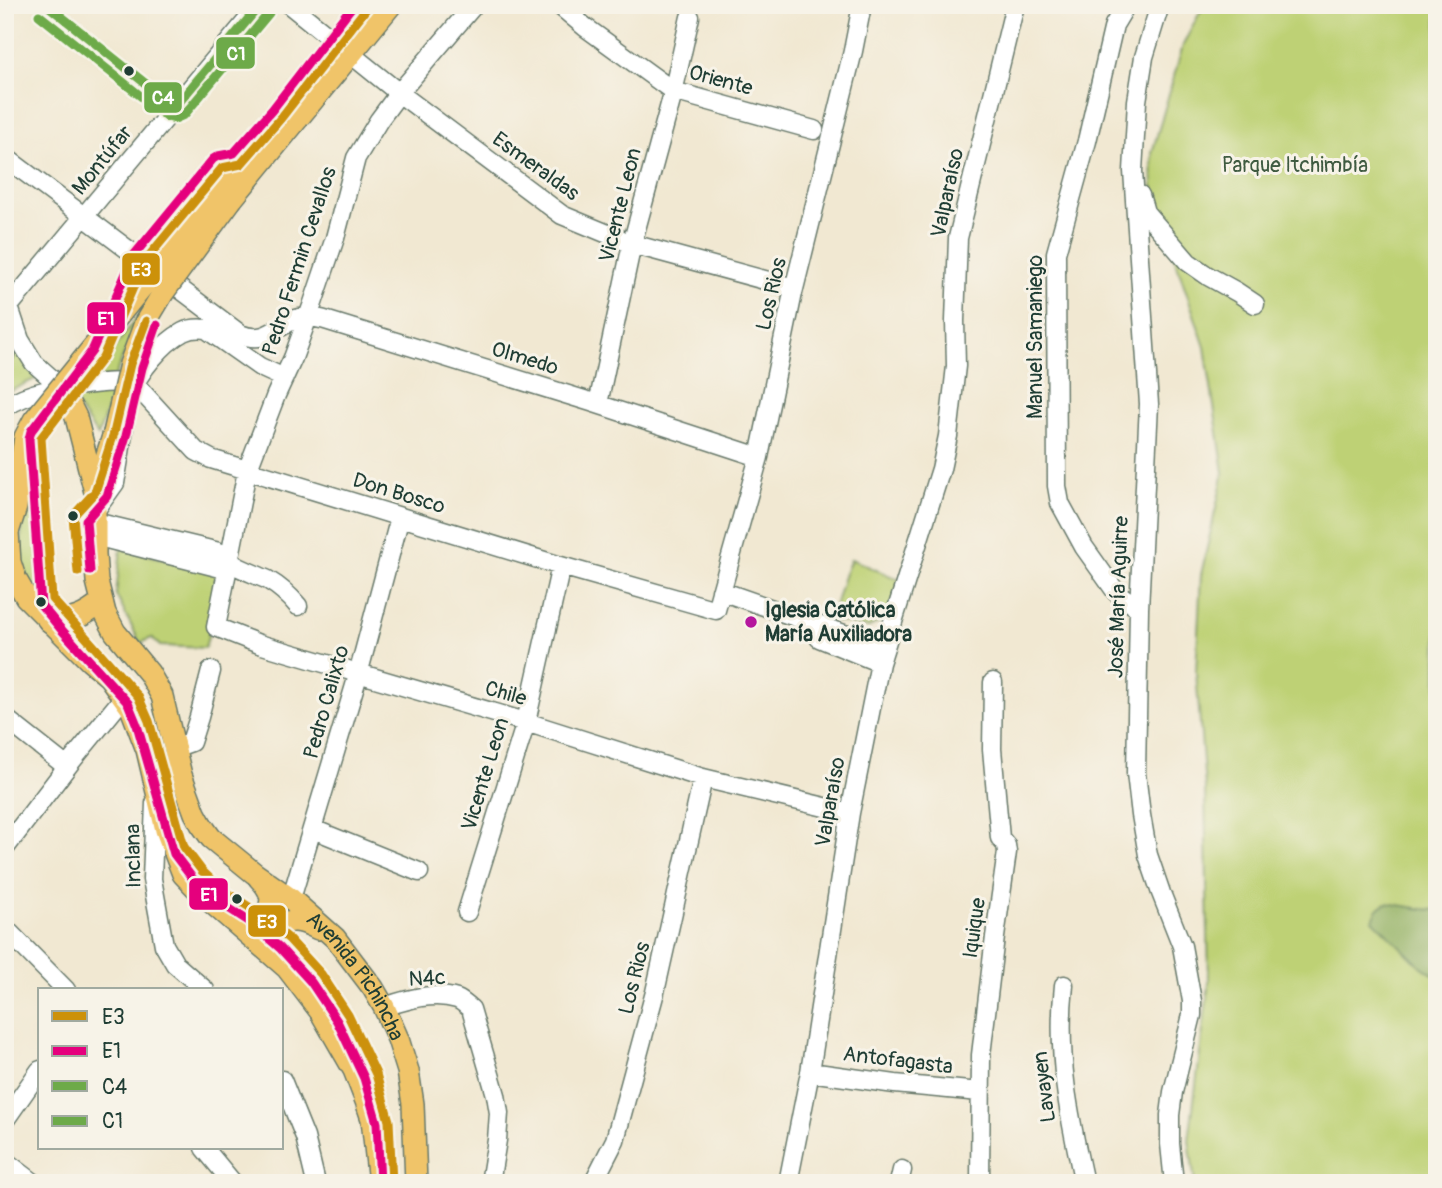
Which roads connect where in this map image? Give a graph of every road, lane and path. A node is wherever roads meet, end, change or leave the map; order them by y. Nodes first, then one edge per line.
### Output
1 (260, 5) edge
2 (290, 5) edge
3 (369, 5) edge
4 (391, 5) edge
5 (474, 5) edge
6 (559, 5) edge
7 (862, 5) edge
8 (1005, 5) edge
9 (1015, 5) edge
10 (1126, 5) edge
11 (1160, 5) edge
12 (690, 17) dead end
13 (345, 49) junction
14 (673, 92) junction
15 (399, 93) junction
16 (814, 130) dead end
17 (5, 158) edge
18 (241, 164) junction
19 (1133, 171) junction
20 (226, 195) junction
21 (85, 217) junction
22 (632, 244) junction
23 (144, 262) junction
24 (794, 288) junction
25 (1255, 304) dead end
26 (7, 307) edge
27 (308, 317) junction
28 (276, 329) junction
29 (300, 339) junction
30 (5, 355) edge
31 (284, 378) junction
32 (134, 383) junction
33 (61, 387) junction
34 (598, 404) junction
35 (5, 407) edge
36 (948, 436) junction
37 (759, 457) junction
38 (247, 471) junction
39 (95, 515) junction
40 (400, 517) junction
41 (7, 528) edge
42 (228, 562) junction
43 (561, 566) junction
44 (721, 591) junction
45 (102, 602) junction
46 (298, 606) dead end
47 (1139, 609) junction
48 (50, 621) junction
49 (882, 656) junction
50 (211, 671) dead end
51 (358, 674) junction
52 (993, 682) dead end
53 (124, 697) junction
54 (5, 718) edge
55 (526, 722) junction
56 (174, 748) junction
57 (67, 767) junction
58 (703, 778) junction
59 (156, 789) junction
60 (850, 813) junction
61 (313, 829) junction
62 (5, 848) edge
63 (419, 872) dead end
64 (254, 873) junction
65 (291, 898) junction
66 (222, 912) junction
67 (467, 912) dead end
68 (5, 928) edge
69 (335, 939) junction
70 (287, 968) junction
71 (1064, 985) dead end
72 (64, 988) edge
73 (203, 988) edge
74 (384, 1007) junction
75 (810, 1072) junction
76 (38, 1073) edge
77 (284, 1085) edge
78 (981, 1092) junction
79 (5, 1119) edge
80 (206, 1150) edge
81 (5, 1161) edge
82 (34, 1183) edge
83 (233, 1183) edge
84 (316, 1183) edge
85 (379, 1183) edge
86 (416, 1183) edge
87 (490, 1183) edge
88 (593, 1183) edge
89 (789, 1183) edge
90 (980, 1183) edge
91 (1084, 1183) edge
92 (1174, 1183) edge

1 - 21 street, Montúfar
2 - 13 street, Esmeraldas
3 - 13 main road, Avenida Pichincha
4 - 13 main road, Avenida Pichincha
5 - 15 street, Pedro Fermin Cevallos
6 - 14 street, Oriente
7 - 24 street, Los Rios
8 - 36 street, Valparaíso
9 - 36 street, Valparaíso
10 - 47 street, Manuel Samaniego
11 - 19 street, José María Aguirre
12 - 14 street, Vicente Leon
13 - 15 street, Esmeraldas
13 - 18 main road, Avenida Pichincha
13 - 20 main road, Avenida Pichincha
14 - 16 street, Oriente
14 - 22 street, Vicente Leon
15 - 22 street, Esmeraldas
15 - 27 street, Pedro Fermin Cevallos
17 - 21 street
18 - 20 main road, Avenida Pichincha
18 - 23 main road
19 - 25 street
19 - 47 street, José María Aguirre
20 - 39 main road, Avenida Pichincha, bridge
20 - 41 main road, Avenida Pichincha, bridge
21 - 23 street
21 - 26 street, Montúfar
22 - 24 street, Esmeraldas
22 - 34 street, Vicente Leon
23 - 28 street
24 - 37 street, Los Rios
26 - 30 street
26 - 33 street
27 - 28 street
27 - 29 street, Pedro Fermin Cevallos
27 - 34 street, Olmedo
28 - 29 street
29 - 31 street, Pedro Fermin Cevallos
31 - 32 street
31 - 38 street, Pedro Fermin Cevallos
32 - 33 street
32 - 38 street, Don Bosco
32 - 39 street
33 - 35 street
33 - 39 main road
34 - 37 street, Olmedo
36 - 49 street, Valparaíso
37 - 44 street, Los Rios
38 - 40 street, Don Bosco
38 - 42 street, Pedro Fermin Cevallos
39 - 42 street
39 - 45 main road, Avenida Pichincha
40 - 43 street, Don Bosco
40 - 51 street, Pedro Calixto
41 - 48 main road, Avenida Pichincha
42 - 46 street
42 - 51 street, Chile
43 - 44 street, Don Bosco
43 - 55 street, Vicente Leon
44 - 49 street
45 - 48 main road
45 - 56 main road, Avenida Pichincha
47 - 92 street, José María Aguirre
48 - 53 main road, Avenida Pichincha
49 - 60 street, Valparaíso
50 - 56 street
51 - 55 street, Chile
51 - 61 street, Pedro Calixto
52 - 78 street, Iquique
53 - 57 street
53 - 59 main road, Avenida Pichincha
54 - 57 street
55 - 58 street, Chile
55 - 67 street, Vicente Leon
56 - 64 main road, Avenida Pichincha
57 - 62 street
58 - 60 street, Chile
58 - 88 street, Los Rios
59 - 66 main road, Avenida Pichincha
59 - 73 street, Inclana
60 - 75 street, Valparaíso
61 - 63 street
61 - 65 street, Pedro Calixto
64 - 65 main road, Avenida Pichincha
64 - 66 main road
65 - 69 main road, Avenida Pichincha
66 - 70 main road, Avenida Pichincha
68 - 72 street
69 - 70 main road
69 - 74 main road, Avenida Pichincha
70 - 85 main road, Avenida Pichincha
71 - 91 street, Lavayen
74 - 86 main road, Avenida Pichincha
74 - 87 street, N4c
75 - 78 street, Antofagasta
75 - 89 street, Valparaíso
76 - 79 street
77 - 84 street
78 - 90 street, Iquique
80 - 83 street
81 - 82 street

